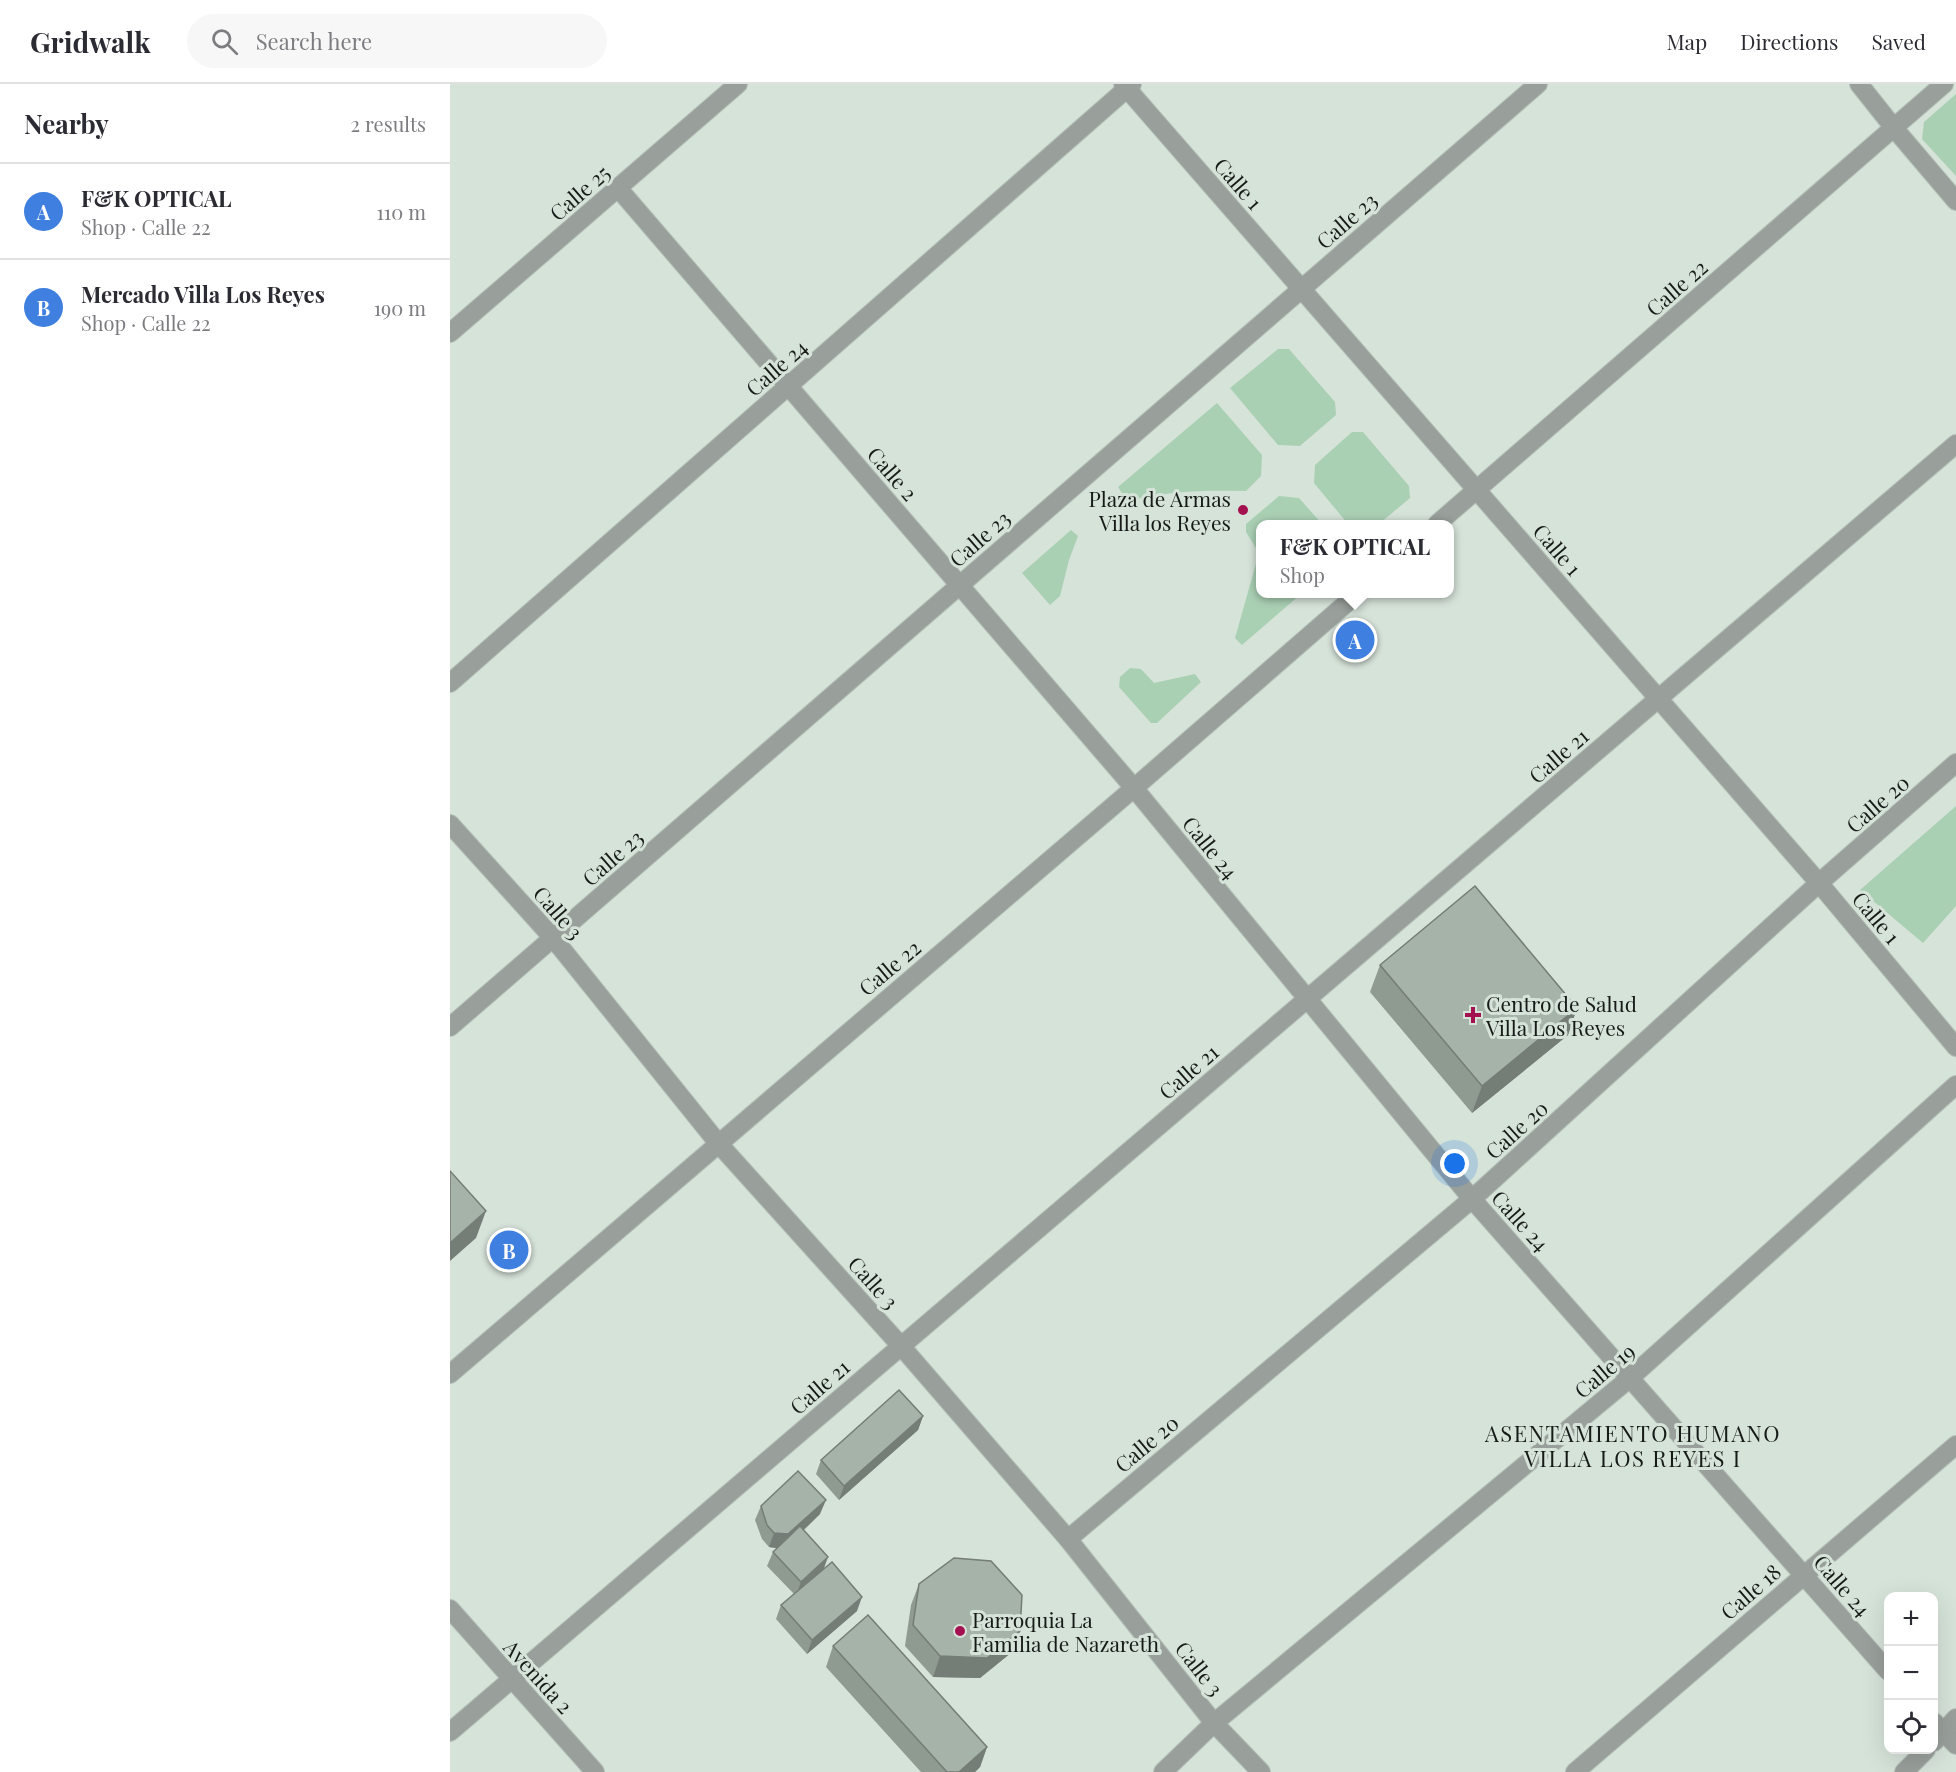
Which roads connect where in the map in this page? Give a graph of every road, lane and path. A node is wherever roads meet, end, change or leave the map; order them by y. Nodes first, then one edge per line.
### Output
1 (738, 84) edge
2 (1538, 84) edge
3 (1859, 84) edge
4 (1944, 84) edge
5 (1127, 86) edge
6 (1894, 128) junction
7 (618, 188) junction
8 (1956, 201) edge
9 (1302, 289) junction
10 (450, 333) edge
11 (788, 386) junction
12 (1956, 444) edge
13 (1477, 490) junction
14 (1443, 520) edge
15 (960, 585) junction
16 (1353, 598) edge
17 (450, 683) edge
18 (1658, 698) junction
19 (1956, 763) edge
20 (1134, 788) junction
21 (450, 824) edge
22 (1819, 883) junction
23 (553, 938) junction
24 (1307, 999) junction
25 (450, 1027) edge
26 (1956, 1047) edge
27 (1956, 1085) edge
28 (718, 1143) junction
29 (1472, 1199) junction
30 (901, 1346) junction
31 (450, 1374) edge
32 (1630, 1378) junction
33 (1956, 1445) edge
34 (1068, 1539) junction
35 (1804, 1575) junction
36 (450, 1609) edge
37 (1884, 1666) edge
38 (511, 1679) junction
39 (1956, 1718) edge
40 (1214, 1723) junction
41 (1938, 1731) edge
42 (450, 1732) edge
43 (1938, 1733) edge
44 (1956, 1745) edge
45 (1921, 1754) edge
46 (595, 1772) edge
47 (1163, 1772) edge
48 (1262, 1772) edge
49 (1575, 1772) edge
50 (1904, 1772) edge

1 - 7 street, Calle 25
2 - 9 street, Calle 23
3 - 6 street
4 - 6 street, Calle 22
5 - 9 street, Calle 1
5 - 11 street, Calle 24
6 - 8 street
6 - 13 street, Calle 22
7 - 10 street, Calle 25
7 - 11 street, Calle 2
9 - 13 street, Calle 1
9 - 15 street, Calle 23
11 - 15 street, Calle 2
11 - 17 street, Calle 24
12 - 18 street, Calle 21
13 - 14 street, Calle 22
13 - 18 street, Calle 1
15 - 20 street, Calle 2
15 - 23 street, Calle 23
16 - 20 street, Calle 22
18 - 22 street, Calle 1
18 - 24 street, Calle 21
19 - 22 street, Calle 20
20 - 24 street, Calle 24
20 - 28 street, Calle 22
21 - 23 street, Calle 3
22 - 26 street, Calle 1
22 - 29 street, Calle 20
23 - 25 street, Calle 23
23 - 28 street, Calle 3
24 - 29 street, Calle 24
24 - 30 street, Calle 21
27 - 32 street, Calle 19
28 - 30 street, Calle 3
28 - 31 street, Calle 22
29 - 32 street, Calle 24
29 - 34 street, Calle 20
30 - 34 street, Calle 3
30 - 38 street, Calle 21
32 - 35 street, Calle 24
32 - 40 street, Calle 19
33 - 35 street, Calle 18
34 - 40 street, Calle 3
35 - 37 street, Calle 24
35 - 49 street, Calle 18
36 - 38 street, Avenida 2
38 - 42 street, Calle 21
38 - 46 street, Avenida 2
39 - 41 street
40 - 47 street, Calle 19
40 - 48 street, Calle 3
43 - 44 street
45 - 50 street

